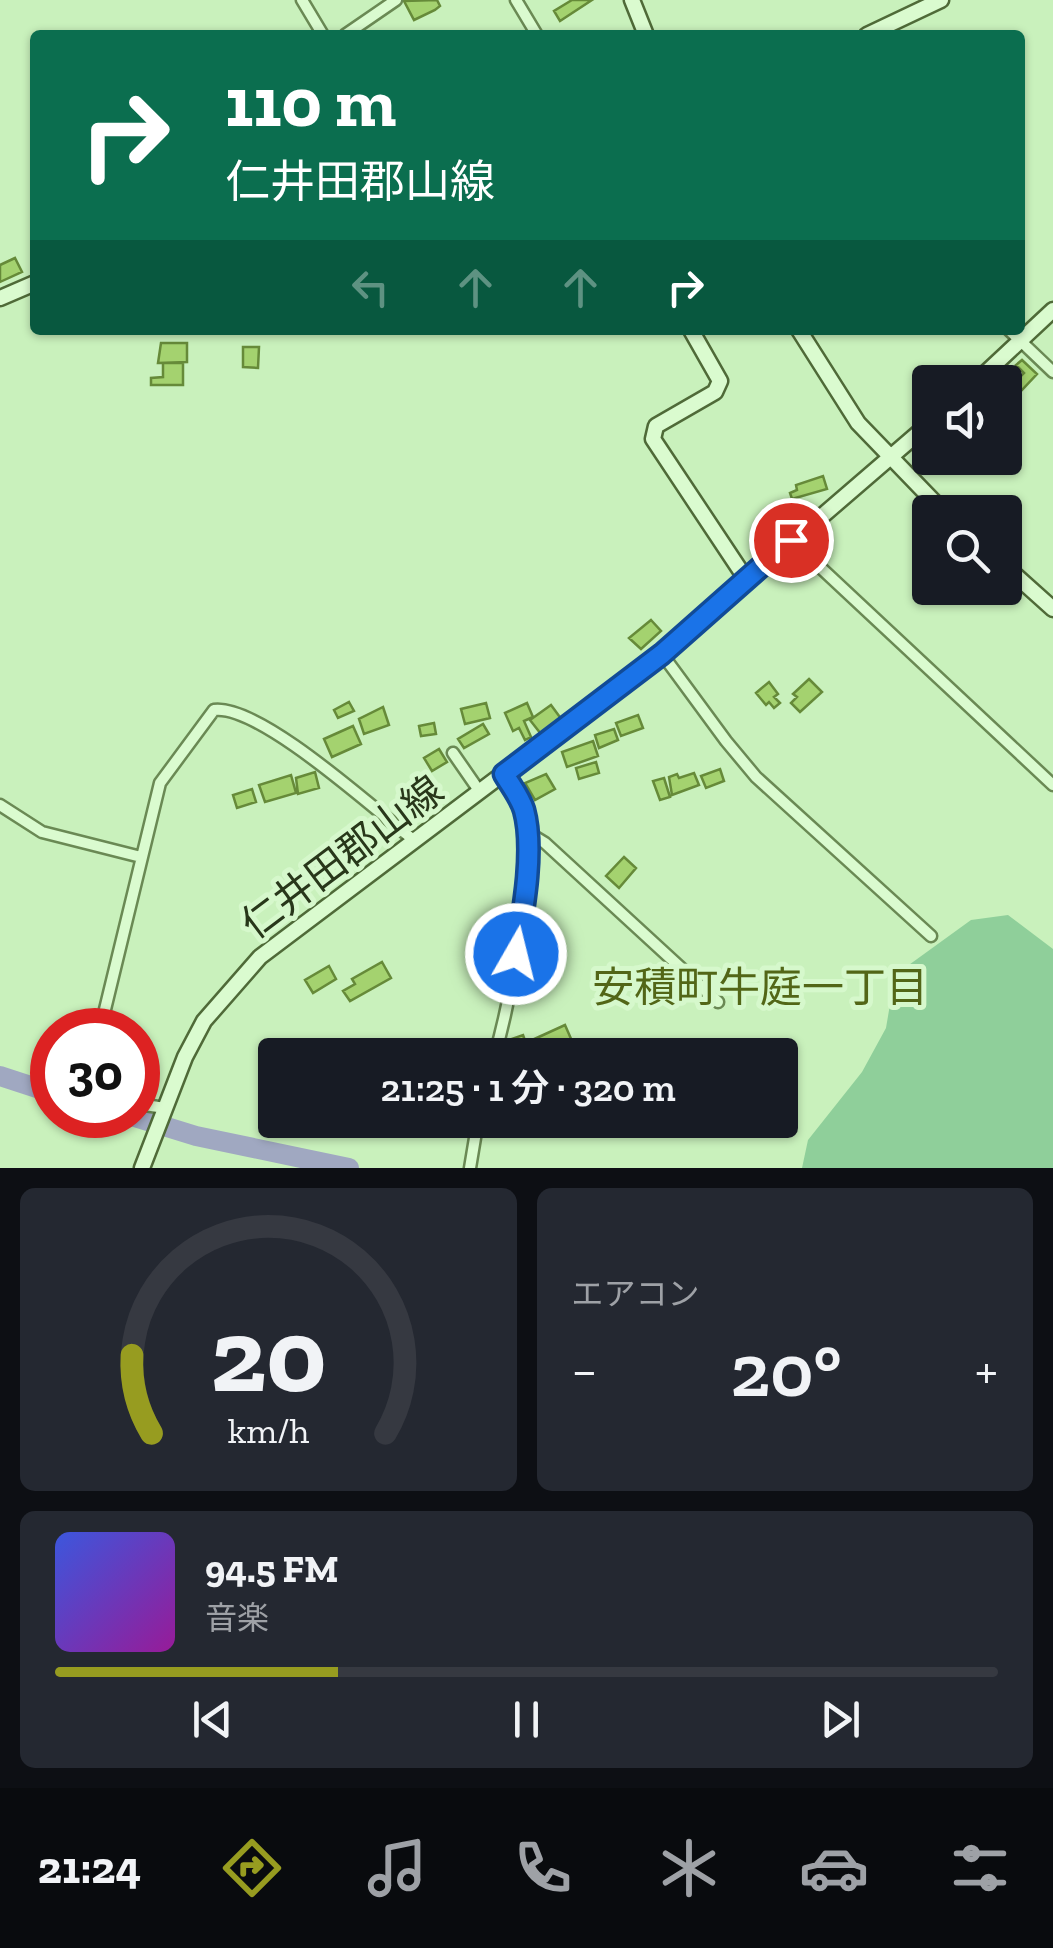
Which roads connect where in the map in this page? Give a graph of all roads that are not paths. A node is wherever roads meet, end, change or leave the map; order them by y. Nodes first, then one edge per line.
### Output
1 (302, 0) edge
2 (396, 0) edge
3 (516, 0) edge
4 (632, 0) edge
5 (942, 0) edge
6 (319, 30) edge
7 (352, 30) edge
8 (534, 30) edge
9 (644, 30) edge
10 (878, 30) edge
11 (30, 285) edge
12 (0, 298) edge
13 (1053, 310) edge
14 (694, 335) edge
15 (802, 335) edge
16 (1014, 335) edge
17 (1022, 343) junction
18 (996, 365) edge
19 (1053, 372) edge
20 (912, 439) edge
21 (890, 458) junction
22 (927, 495) edge
23 (791, 540) junction
24 (746, 579) junction
25 (1022, 581) edge
26 (1053, 608) edge
27 (662, 654) junction
28 (453, 753) dead end
29 (504, 774) junction
30 (1053, 784) edge
31 (480, 792) junction
32 (0, 805) edge
33 (527, 832) junction
34 (415, 841) junction
35 (142, 856) junction
36 (931, 936) dead end
37 (718, 1002) dead end
38 (105, 1008) edge
39 (498, 1038) edge
40 (160, 1107) edge
41 (166, 1108) junction
42 (475, 1138) edge
43 (142, 1168) edge
44 (470, 1168) edge

1 - 6 street
2 - 7 street
3 - 8 street
4 - 9 main road
5 - 10 main road
11 - 12 main road
13 - 17 main road
14 - 24 main road
15 - 21 main road
16 - 17 street
17 - 18 main road
17 - 19 street
20 - 21 main road, 仁井田郡山線
21 - 22 main road
21 - 23 main road, 仁井田郡山線
23 - 24 main road, 仁井田郡山線
23 - 30 street
24 - 27 main road, 仁井田郡山線
25 - 26 main road
27 - 29 main road, 仁井田郡山線
27 - 36 street
28 - 31 street
29 - 31 main road, 仁井田郡山線
29 - 33 street
31 - 34 main road, 仁井田郡山線
32 - 35 street
33 - 37 street
33 - 39 street
34 - 35 street
34 - 41 main road, 仁井田郡山線
35 - 38 street
40 - 41 street
41 - 43 main road, 仁井田郡山線
42 - 44 street

